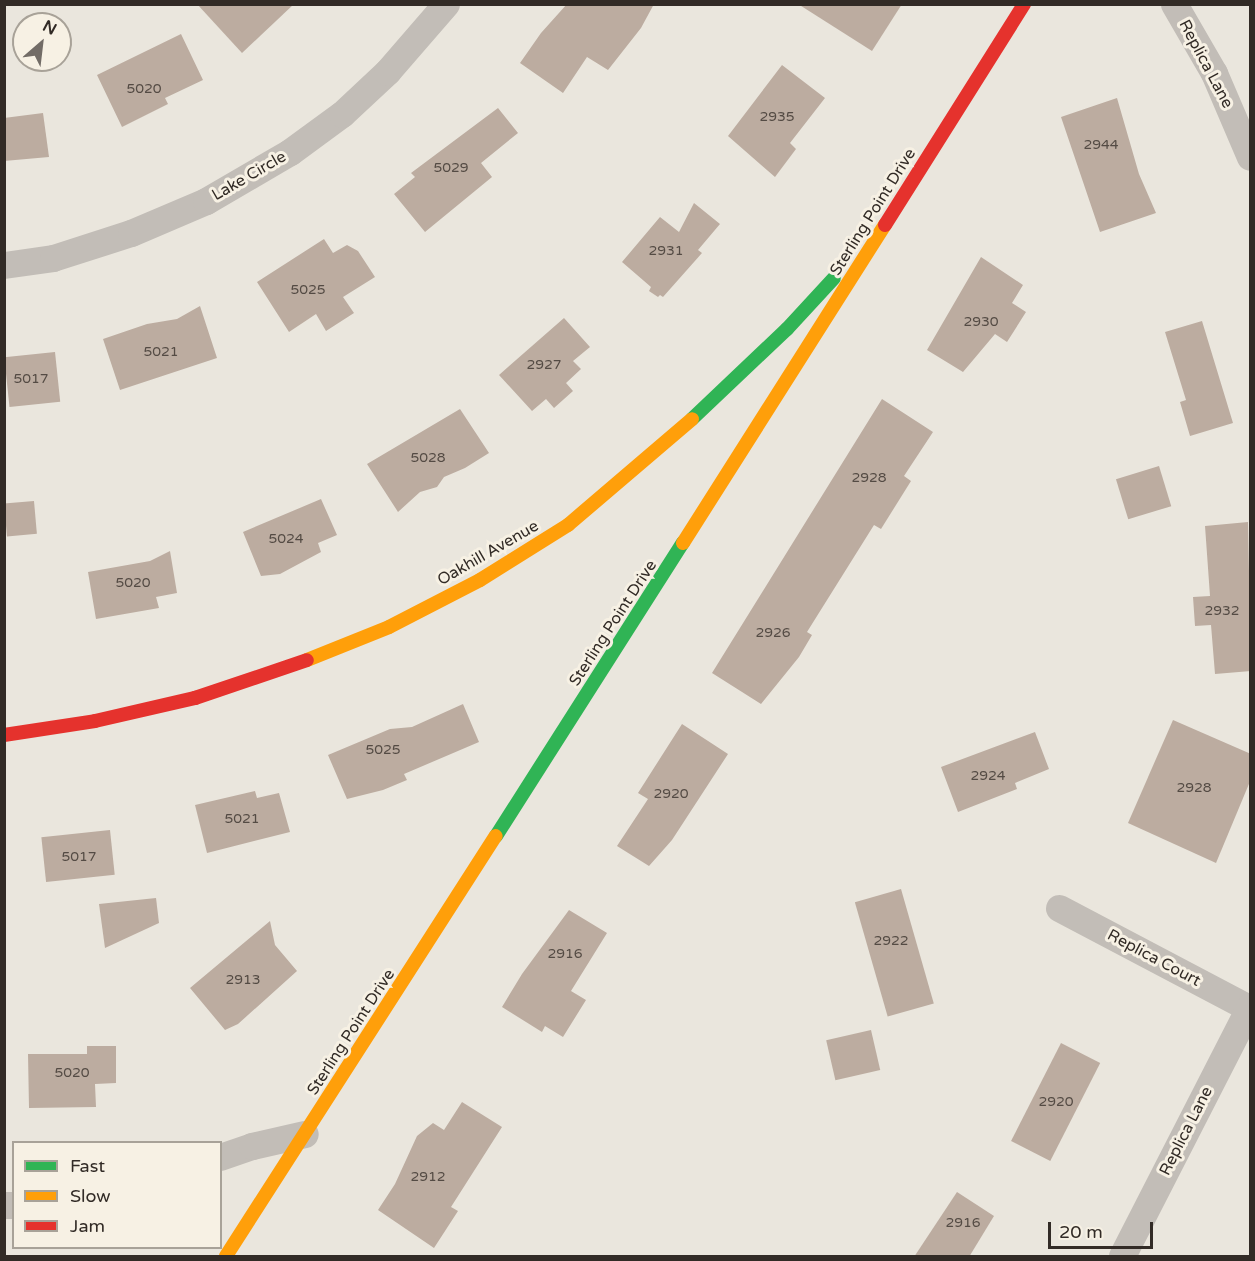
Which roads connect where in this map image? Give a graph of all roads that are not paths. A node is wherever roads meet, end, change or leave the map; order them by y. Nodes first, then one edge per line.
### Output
1 (446, 4) edge
2 (1024, 4) edge
3 (1174, 4) edge
4 (1251, 157) edge
5 (887, 222) junction
6 (4, 265) edge
7 (4, 735) edge
8 (1059, 909) dead end
9 (1250, 1007) edge
10 (305, 1134) junction
11 (222, 1156) edge
12 (226, 1257) edge
13 (1122, 1257) edge

1 - 6 street, Lake Circle
2 - 5 street, Sterling Point Drive
3 - 4 street, Replica Lane
5 - 7 street, Oakhill Avenue
5 - 10 street, Sterling Point Drive
8 - 9 street, Replica Court
9 - 13 street, Replica Lane
10 - 11 street
10 - 12 street, Sterling Point Drive

